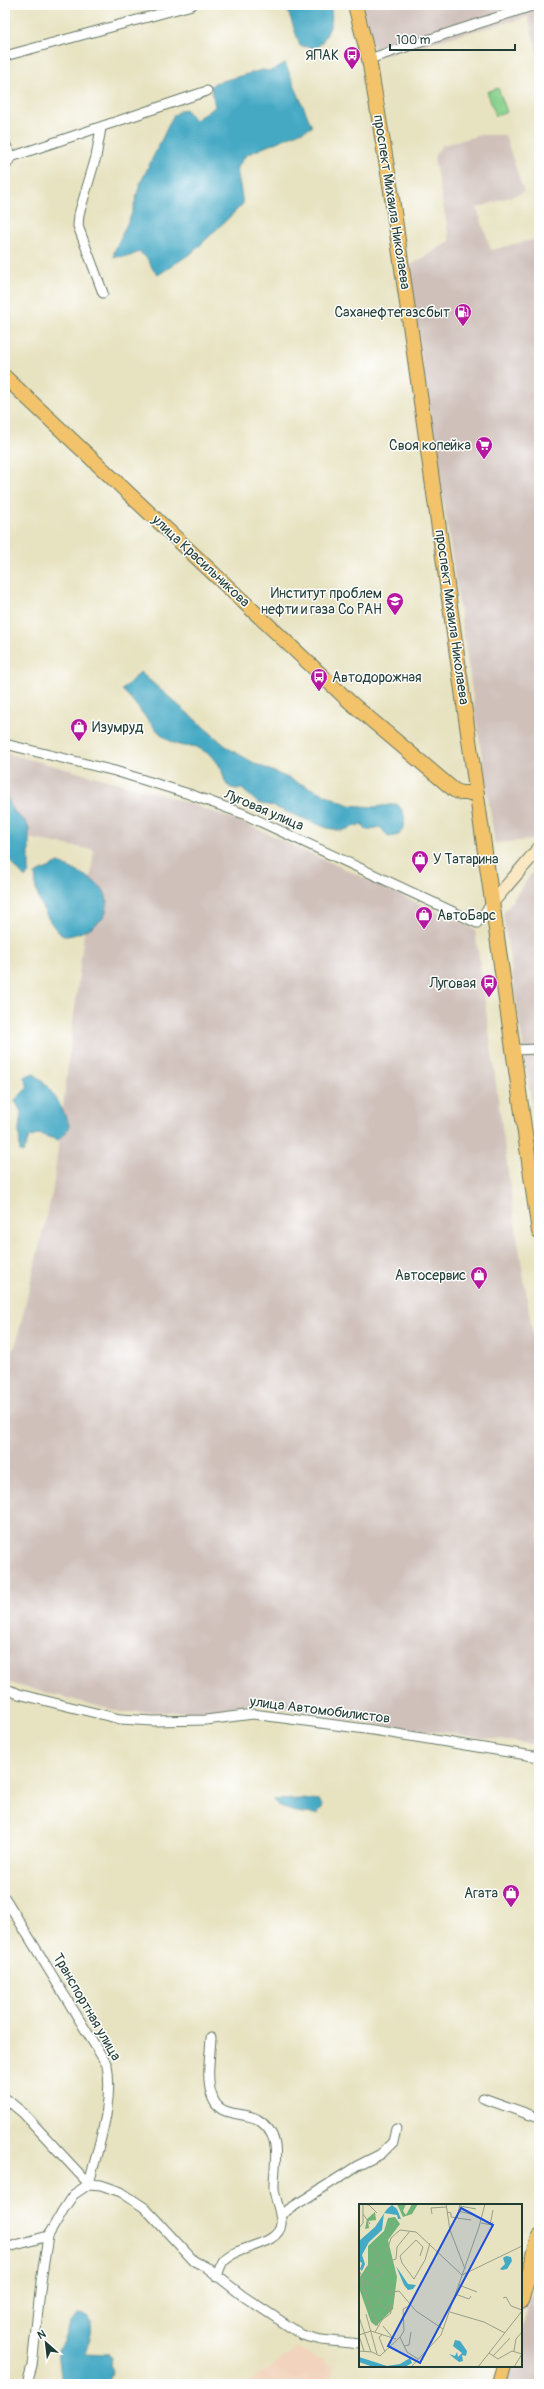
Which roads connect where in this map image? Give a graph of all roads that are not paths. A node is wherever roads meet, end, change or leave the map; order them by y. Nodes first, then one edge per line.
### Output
1 (192, 5) edge
2 (355, 5) edge
3 (535, 5) edge
4 (509, 9) edge
5 (5, 56) edge
6 (369, 59) junction
7 (207, 91) dead end
8 (101, 128) junction
9 (5, 143) edge
10 (11, 157) junction
11 (5, 167) edge
12 (103, 293) dead end
13 (5, 377) edge
14 (5, 744) edge
15 (476, 793) junction
16 (539, 848) edge
17 (492, 903) junction
18 (539, 1048) edge
19 (513, 1050) junction
20 (537, 1199) edge
21 (539, 1232) edge
22 (5, 1688) edge
23 (539, 1757) edge
24 (5, 1898) edge
25 (211, 2038) dead end
26 (5, 2098) edge
27 (483, 2098) dead end
28 (539, 2118) edge
29 (396, 2129) dead end
30 (89, 2184) junction
31 (280, 2214) junction
32 (48, 2236) junction
33 (539, 2237) edge
34 (5, 2248) edge
35 (217, 2277) junction
36 (522, 2298) edge
37 (359, 2344) edge
38 (504, 2367) edge
39 (27, 2384) edge
40 (499, 2384) edge

1 - 5 street
2 - 6 main road, проспект Михаила Николаева
3 - 4 street
4 - 6 street
6 - 15 main road, проспект Михаила Николаева
7 - 8 street
8 - 10 street
8 - 12 street
9 - 10 street
10 - 11 street
13 - 15 main road, улица Красильникова
14 - 17 street, Луговая улица
15 - 17 main road, проспект Михаила Николаева
16 - 17 main road
17 - 19 main road, проспект Михаила Николаева
18 - 19 street
19 - 20 main road, проспект Михаила Николаева
20 - 21 main road, проспект Михаила Николаева
22 - 23 street, улица Автомобилистов
24 - 30 street, Транспортная улица
25 - 31 street
26 - 30 street
27 - 28 street
29 - 31 street
30 - 32 street
30 - 35 street
31 - 35 street
32 - 34 street
32 - 39 street
33 - 36 main road
35 - 37 street
38 - 40 main road

